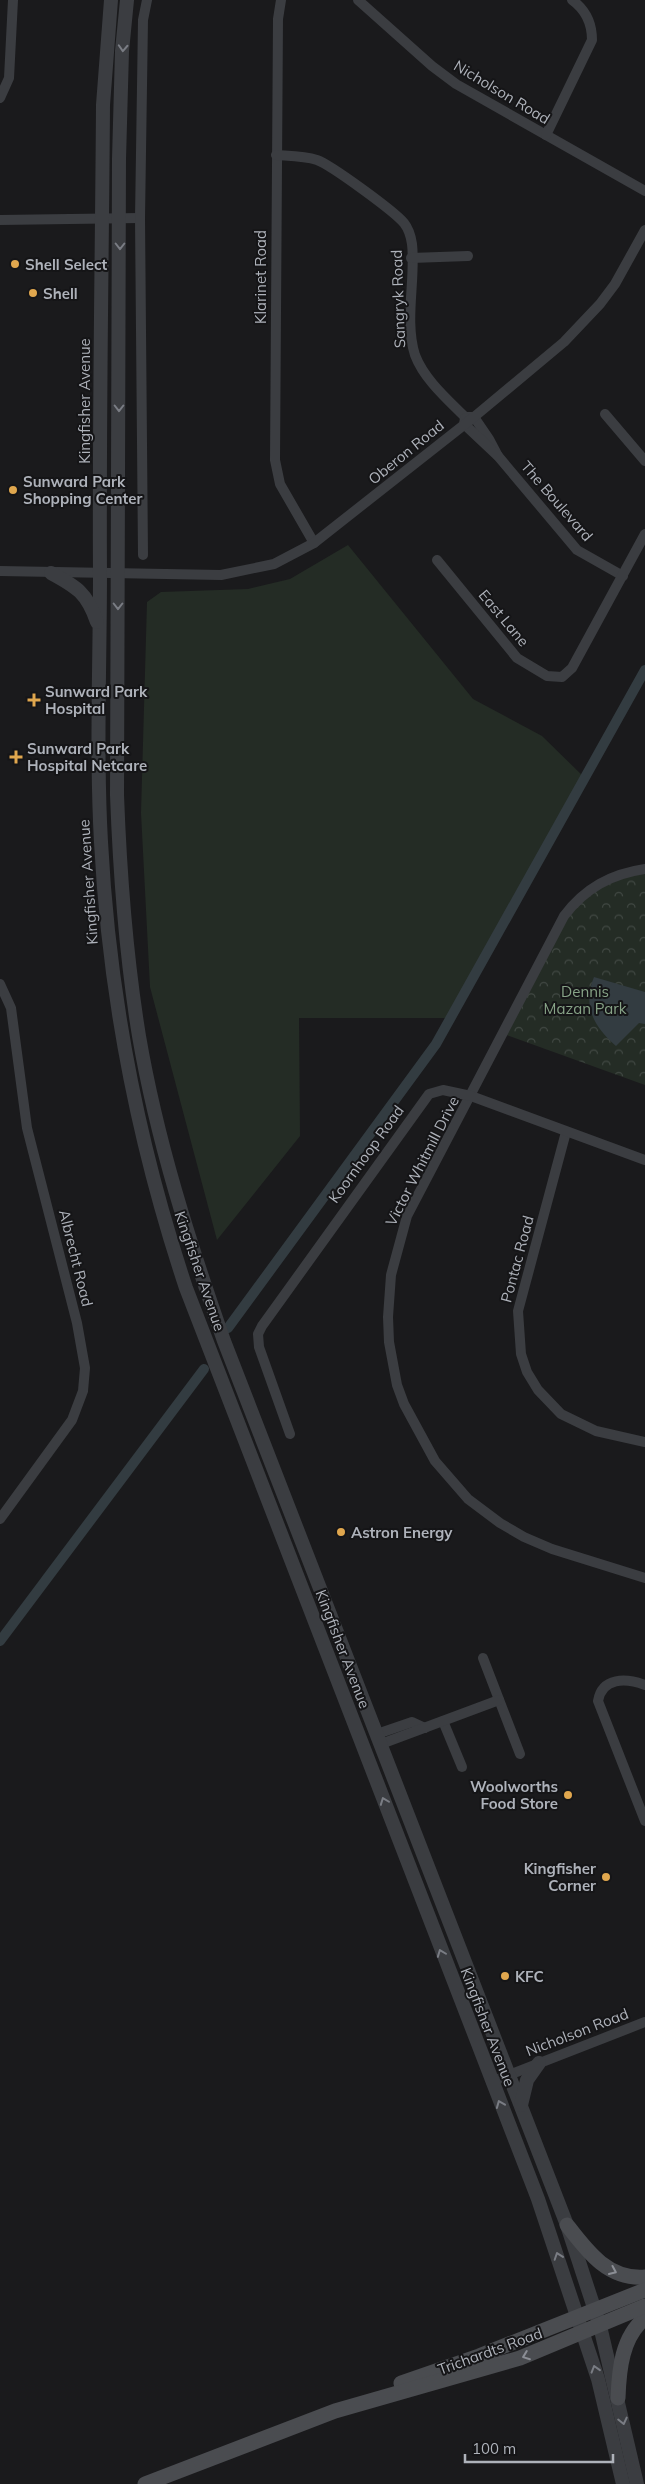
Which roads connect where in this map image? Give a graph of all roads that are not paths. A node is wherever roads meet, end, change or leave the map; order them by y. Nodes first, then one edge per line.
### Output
1 (13, 0) edge
2 (111, 0) edge
3 (128, 0) edge
4 (147, 0) edge
5 (281, 0) edge
6 (358, 0) edge
7 (572, 0) edge
8 (0, 98) edge
9 (546, 135) junction
10 (276, 155) junction
11 (645, 191) edge
12 (120, 218) junction
13 (140, 218) junction
14 (102, 219) junction
15 (0, 220) edge
16 (645, 230) edge
17 (468, 256) dead end
18 (412, 258) junction
19 (605, 414) dead end
20 (468, 419) junction
21 (498, 456) joint
22 (645, 461) edge
23 (645, 534) edge
24 (314, 544) junction
25 (143, 555) dead end
26 (437, 560) dead end
27 (0, 571) edge
28 (51, 573) junction
29 (100, 573) junction
30 (118, 573) junction
31 (623, 576) junction
32 (99, 630) junction
33 (645, 869) edge
34 (0, 984) edge
35 (471, 1096) junction
36 (566, 1132) junction
37 (645, 1160) edge
38 (290, 1434) dead end
39 (645, 1442) edge
40 (0, 1519) edge
41 (645, 1578) edge
42 (483, 1658) dead end
43 (645, 1685) edge
44 (499, 1700) junction
45 (443, 1721) junction
46 (379, 1739) junction
47 (520, 1754) dead end
48 (462, 1767) dead end
49 (645, 1820) edge
50 (645, 2022) edge
51 (539, 2063) junction
52 (508, 2074) junction
53 (491, 2082) junction
54 (521, 2108) junction
55 (567, 2225) junction
56 (645, 2277) edge
57 (645, 2290) edge
58 (645, 2306) edge
59 (595, 2311) junction
60 (645, 2318) edge
61 (581, 2325) junction
62 (600, 2326) junction
63 (618, 2398) junction
64 (145, 2484) edge
65 (623, 2484) edge
66 (637, 2484) edge

1 - 8 street
2 - 14 street, Kingfisher Avenue
3 -> 12 street, Kingfisher Avenue
4 - 13 street
5 - 10 street, Klarinet Road
6 - 9 street, Nicholson Road
7 - 9 street
9 - 11 street, Nicholson Road
10 - 18 street, Sangryk Road
10 - 24 street, Klarinet Road
12 - 13 street
12 - 14 street
12 -> 30 street, Kingfisher Avenue
13 - 25 street
14 - 15 street
14 - 29 street, Kingfisher Avenue
16 - 20 street, Oberon Road
17 - 18 street
18 - 20 street, Sangryk Road
19 - 22 street
20 - 21 street, Sangryk Road
20 - 24 street, Oberon Road
21 - 31 street, The Boulevard
23 - 31 street, East Lane
24 - 30 street, Oberon Road
26 - 31 street, East Lane
27 - 28 street, Oberon Road
28 - 29 street, Oberon Road
28 - 32 street
29 - 30 street, Oberon Road
29 - 32 street, Kingfisher Avenue
30 -> 46 street, Kingfisher Avenue
53 -> 32 street, Kingfisher Avenue
33 - 35 street, Victor Whitmill Drive
34 - 40 street, Albrecht Road
35 - 36 street, Koornhoop Road
35 - 38 street, Koornhoop Road
35 - 41 street, Victor Whitmill Drive
36 - 37 street, Koornhoop Road
36 - 39 street, Pontac Road
42 - 44 street
43 - 49 street
44 - 45 street
44 - 47 street
45 - 46 street
45 - 48 street
46 - 52 street, Kingfisher Avenue
50 - 51 street, Nicholson Road
51 - 52 street, Nicholson Road
51 - 54 street
52 - 53 street, Nicholson Road
52 - 54 street, Kingfisher Avenue
61 -> 53 street, Kingfisher Avenue
54 - 55 street, Kingfisher Avenue
55 -> 56 main road
55 - 59 street, Kingfisher Avenue
57 - 59 main road, Trichardts Road
58 - 62 main road, Trichardts Road
59 - 61 main road, Trichardts Road
59 - 62 street, Kingfisher Avenue
60 - 63 main road
61 - 62 main road, Trichardts Road
61 - 64 main road, Trichardts Road
65 -> 61 street, Kingfisher Avenue
62 - 63 street, Kingfisher Avenue
63 -> 66 street, Kingfisher Avenue

